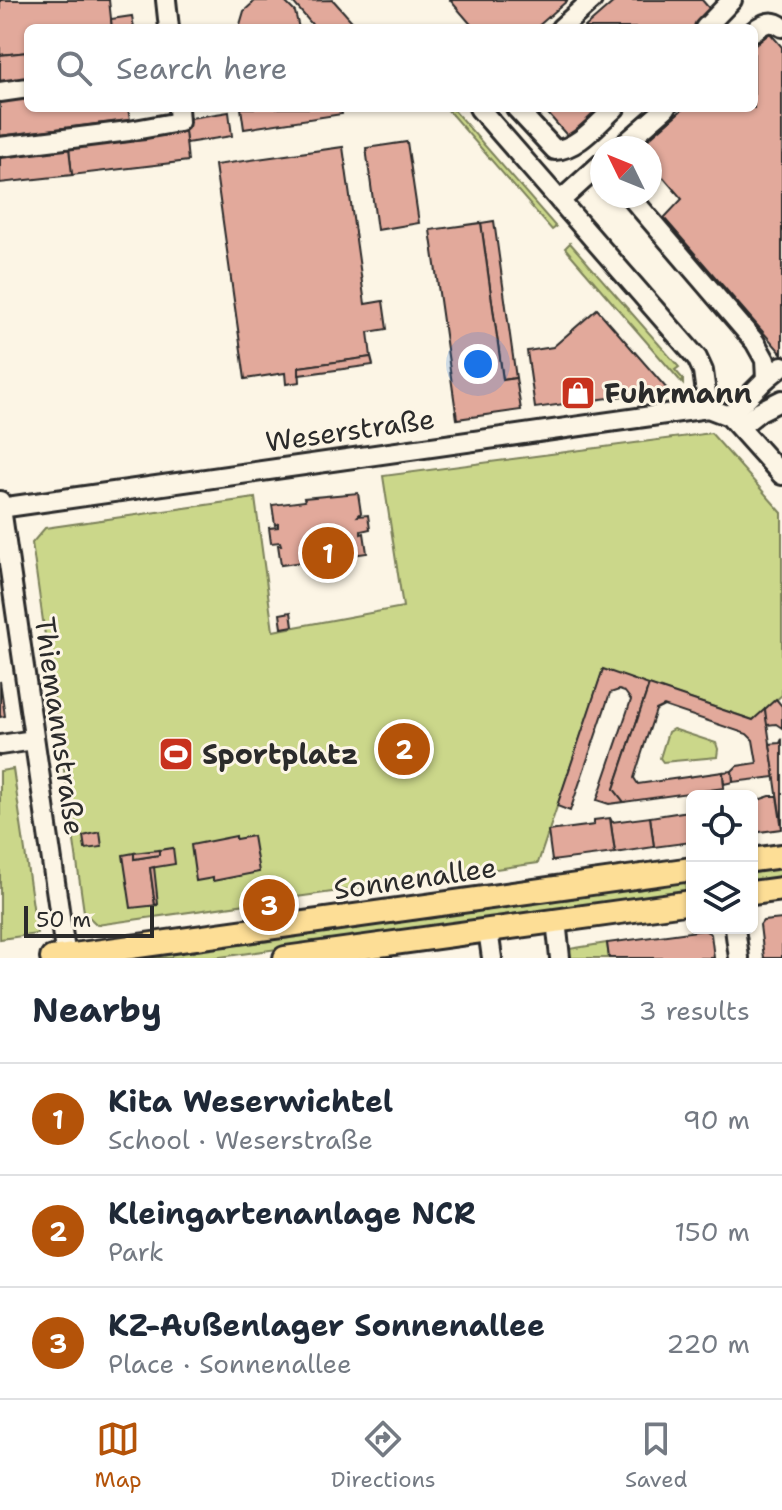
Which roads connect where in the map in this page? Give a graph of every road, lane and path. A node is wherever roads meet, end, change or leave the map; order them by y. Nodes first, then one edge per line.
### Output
1 (166, 0) edge
2 (592, 0) edge
3 (732, 0) edge
4 (169, 24) edge
5 (565, 24) edge
6 (709, 24) edge
7 (782, 27) edge
8 (758, 29) edge
9 (24, 89) edge
10 (0, 92) edge
11 (178, 112) edge
12 (482, 112) edge
13 (520, 112) edge
14 (610, 112) edge
15 (661, 112) edge
16 (634, 136) edge
17 (0, 147) edge
18 (590, 174) edge
19 (560, 201) junction
20 (640, 208) edge
21 (782, 366) edge
22 (766, 379) junction
23 (782, 400) edge
24 (708, 408) junction
25 (734, 422) junction
26 (782, 475) edge
27 (0, 501) edge
28 (0, 508) edge
29 (34, 740) junction
30 (0, 745) edge
31 (782, 856) edge
32 (758, 859) edge
33 (686, 870) edge
34 (782, 889) edge
35 (758, 892) edge
36 (686, 903) edge
37 (556, 920) junction
38 (488, 930) junction
39 (736, 934) edge
40 (61, 957) edge
41 (285, 958) edge
42 (492, 958) edge
43 (560, 958) edge
44 (739, 958) edge

1 - 4 street
2 - 5 street
3 - 6 street
7 - 8 street
9 - 10 street
11 - 17 street
12 - 19 street
13 - 14 street
15 - 16 street
18 - 19 street
19 - 24 street
20 - 22 street
21 - 22 street
22 - 25 street
23 - 25 street
24 - 25 street
24 - 28 street, Weserstraße
25 - 26 street
27 - 28 street, Thiemannstraße
28 - 29 street, Thiemannstraße
29 - 30 street
29 - 40 street, Thiemannstraße
31 - 32 main road
33 - 40 main road, Sonnenallee
34 - 35 main road
36 - 37 main road
37 - 38 main road
37 - 43 street
38 - 41 main road
38 - 42 street
39 - 44 street

